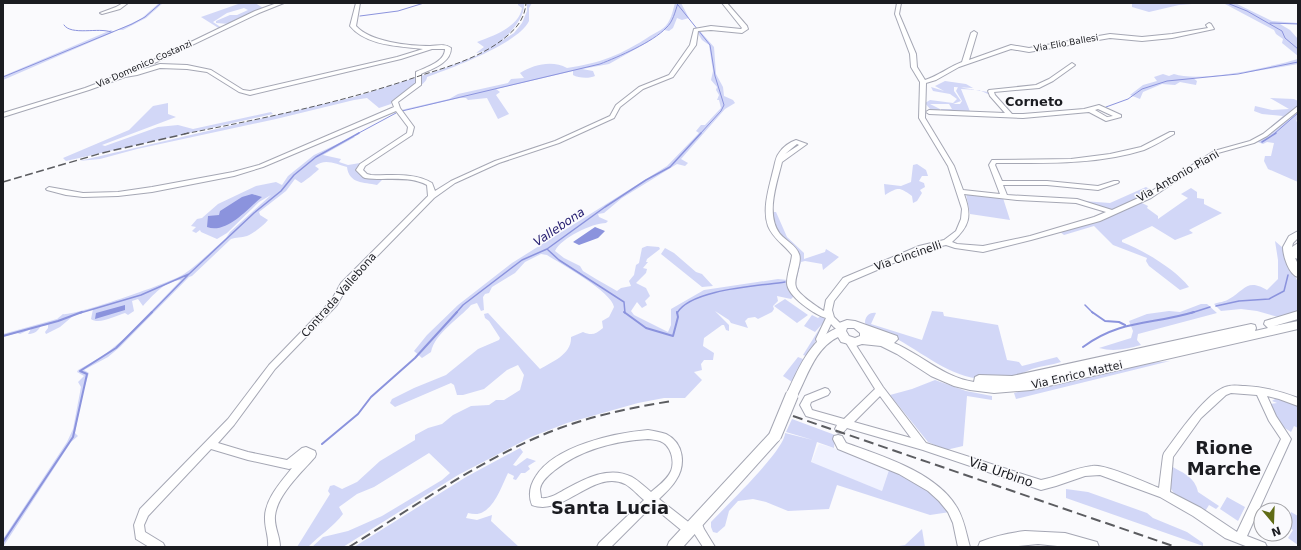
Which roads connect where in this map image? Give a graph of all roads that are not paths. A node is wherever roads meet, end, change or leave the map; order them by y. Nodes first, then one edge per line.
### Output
1 (126, 3) edge
2 (282, 3) edge
3 (358, 3) edge
4 (724, 3) edge
5 (899, 3) edge
6 (102, 13) dead end
7 (1209, 25) dead end
8 (974, 33) dead end
9 (431, 48) junction
10 (965, 63) junction
11 (1072, 64) dead end
12 (124, 75) junction
13 (923, 82) junction
14 (397, 108) junction
15 (1298, 108) edge
16 (1090, 110) dead end
17 (926, 111) junction
18 (3, 115) edge
19 (1011, 116) junction
20 (1172, 133) dead end
21 (779, 161) dead end
22 (1116, 182) dead end
23 (1000, 183) junction
24 (49, 189) dead end
25 (961, 192) junction
26 (432, 196) junction
27 (1004, 196) junction
28 (1096, 208) junction
29 (1113, 212) junction
30 (1102, 216) junction
31 (1298, 234) edge
32 (947, 242) junction
33 (1298, 246) edge
34 (1298, 256) edge
35 (1298, 274) edge
36 (830, 316) junction
37 (1298, 316) edge
38 (1298, 319) edge
39 (1266, 325) junction
40 (1298, 325) edge
41 (844, 332) junction
42 (862, 337) junction
43 (818, 348) junction
44 (863, 364) junction
45 (880, 390) junction
46 (1260, 391) junction
47 (826, 392) dead end
48 (1298, 402) edge
49 (841, 431) junction
50 (211, 444) junction
51 (923, 446) junction
52 (1164, 494) junction
53 (651, 499) junction
54 (693, 526) junction
55 (1240, 538) junction
56 (1084, 546) edge
57 (158, 547) edge
58 (274, 547) edge
59 (603, 547) edge
60 (674, 547) edge
61 (709, 547) edge
62 (964, 547) edge
63 (985, 547) edge
64 (1261, 547) edge

1 - 6 street
2 - 12 street, Via Domenico Costanzi
3 - 9 street
4 - 26 street, Contrada Vallebona
5 - 13 street
7 - 10 street, Via Elio Ballesi
8 - 10 street
9 - 12 street
9 - 14 street
10 - 13 street, Via Elio Ballesi
11 - 19 street
12 - 18 street, Via Domenico Costanzi
13 - 17 street
14 - 24 street
14 - 26 street
15 - 29 street, Via Antonio Piani
16 - 19 street
17 - 19 street
17 - 25 street, Via Cincinelli
20 - 23 street
21 - 36 street
22 - 23 street
23 - 27 street
25 - 27 street
25 - 32 street, Via Cincinelli
26 - 50 street, Contrada Vallebona
27 - 28 street
28 - 29 street
28 - 30 street
29 - 30 street, Via Antonio Piani
30 - 32 street, Via Antonio Piani
31 - 35 main road
32 - 36 street, Via Cincinelli
33 - 34 main road
36 - 41 street
36 - 43 street, Via Cincinelli
37 - 39 main road
38 - 39 main road, Via Enrico Mattei
39 - 42 main road, Via Enrico Mattei
40 - 42 main road, Via Enrico Mattei
41 - 42 main road, Via Enrico Mattei
41 - 42 main road, Via Enrico Mattei
41 - 43 main road
41 - 44 street
42 - 44 street
43 - 54 main road, bridge
44 - 45 street
45 - 49 street
45 - 51 street
46 - 48 street
46 - 52 street
46 - 55 street
47 - 49 street, Via Urbino
49 - 51 street, Via Urbino
49 - 62 street
50 - 57 street, Contrada Vallebona
50 - 58 street
51 - 52 street, Via Urbino
52 - 55 street, Via Urbino
53 - 53 street
53 - 54 street
53 - 59 street
54 - 60 main road
54 - 61 street
55 - 64 street, Via Urbino
56 - 63 main road

